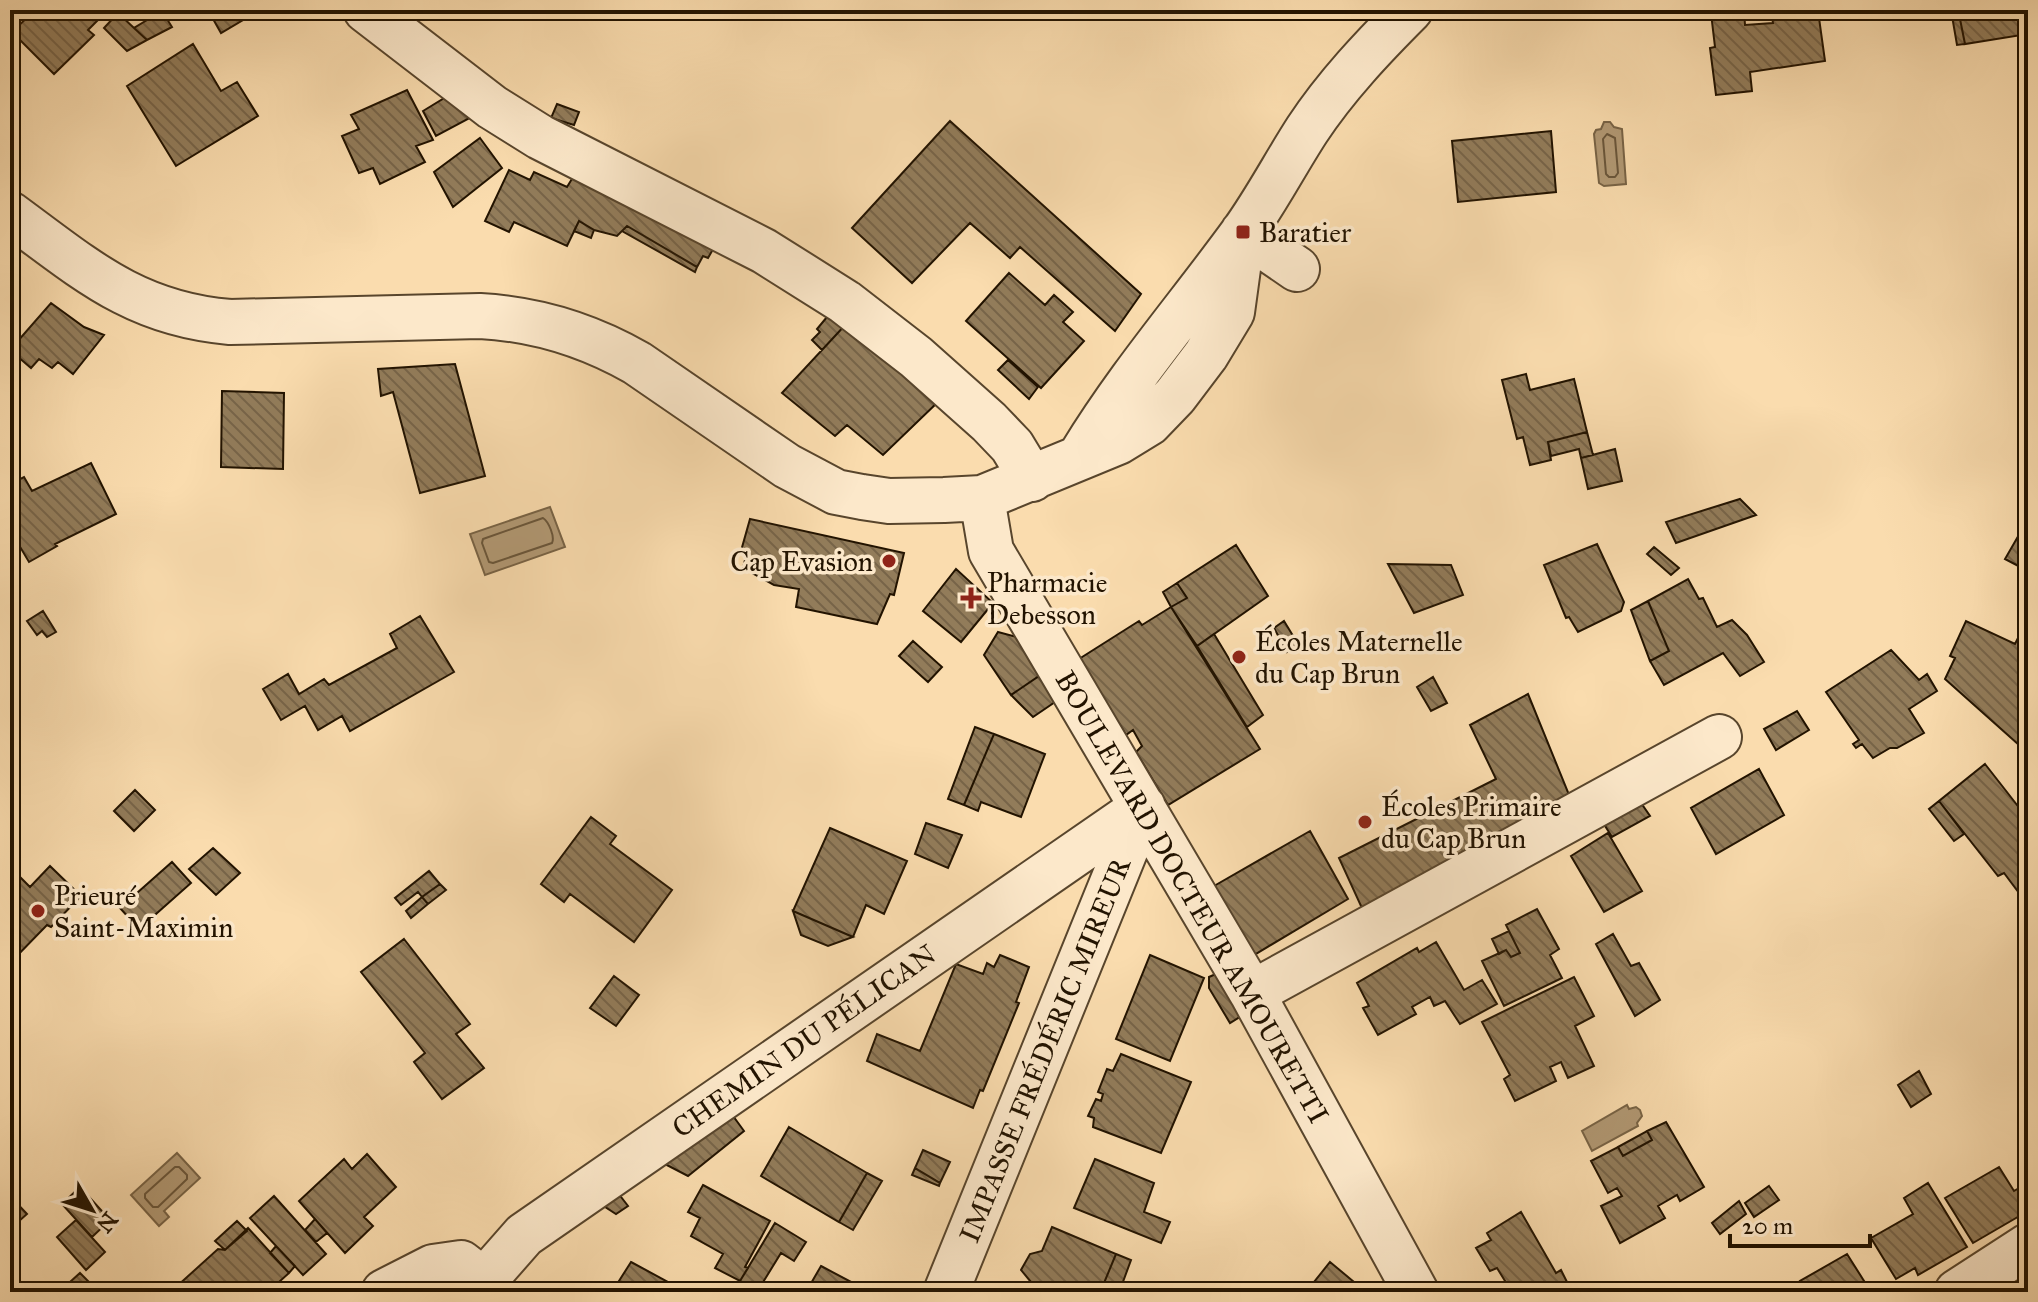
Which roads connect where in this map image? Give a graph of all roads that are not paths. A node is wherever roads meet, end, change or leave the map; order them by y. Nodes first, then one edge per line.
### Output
1 (366, 10) edge
2 (1410, 10) edge
3 (10, 214) edge
4 (1243, 232) junction
5 (1214, 269) junction
6 (1297, 269) dead end
7 (1242, 325) junction
8 (1081, 455) junction
9 (1032, 479) junction
10 (982, 498) junction
11 (1719, 737) dead end
12 (1143, 807) junction
13 (1252, 993) junction
14 (2028, 1246) edge
15 (478, 1289) edge
16 (384, 1292) edge
17 (946, 1292) edge
18 (1416, 1292) edge
19 (1957, 1292) edge

1 - 9 street
2 - 4 street
3 - 10 street
4 - 5 street
4 - 6 street
4 - 7 street
5 - 7 street
5 - 8 street
7 - 8 street
8 - 9 street
9 - 10 street
10 - 12 street, BOULEVARD DOCTEUR AMOURETTI
11 - 13 street
12 - 13 street, BOULEVARD DOCTEUR AMOURETTI
12 - 15 street, CHEMIN DU PÉLICAN
12 - 17 street, IMPASSE FRÉDÉRIC MIREUR
13 - 18 street, BOULEVARD DOCTEUR AMOURETTI
14 - 19 street
15 - 16 street

